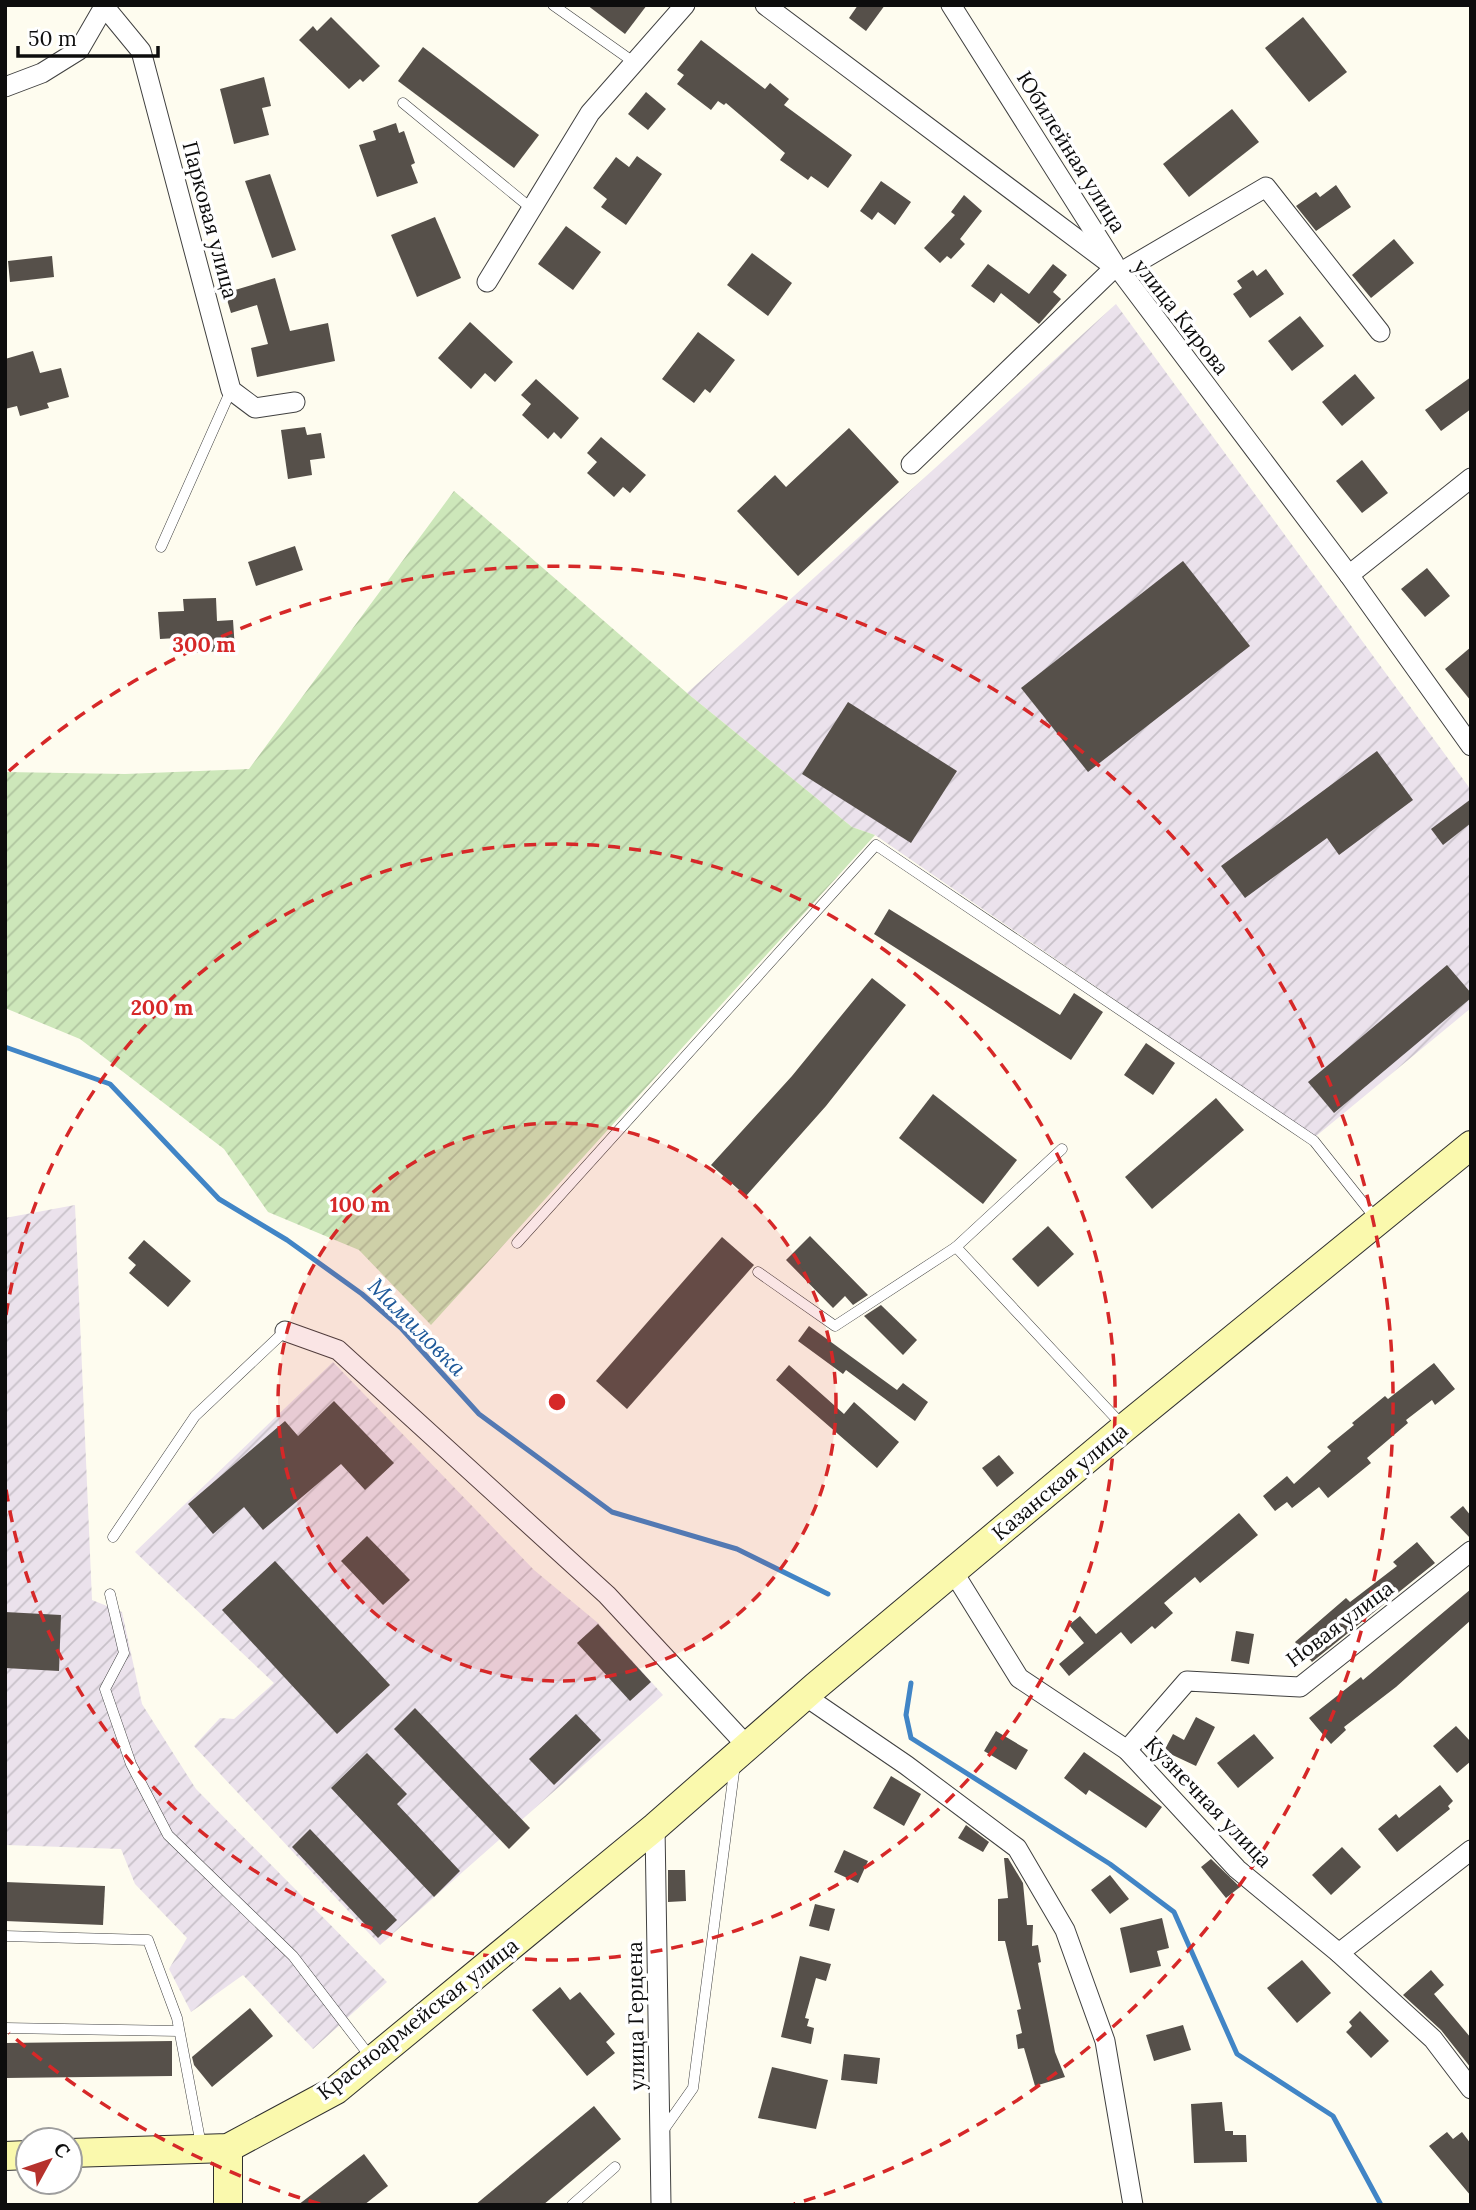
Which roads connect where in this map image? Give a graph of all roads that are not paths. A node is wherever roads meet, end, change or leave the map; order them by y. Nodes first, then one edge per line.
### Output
1 (553, 5) edge
2 (685, 5) edge
3 (765, 5) edge
4 (951, 5) edge
5 (105, 6) edge
6 (635, 63) junction
7 (5, 87) edge
8 (403, 103) dead end
9 (532, 209) junction
10 (1117, 270) junction
11 (487, 282) dead end
12 (1380, 332) dead end
13 (231, 390) junction
14 (295, 402) dead end
15 (911, 464) dead end
16 (1471, 478) edge
17 (161, 547) dead end
18 (1349, 575) junction
19 (1471, 746) edge
20 (1471, 1145) edge
21 (1062, 1149) dead end
22 (1378, 1222) junction
23 (517, 1242) dead end
24 (956, 1247) junction
25 (758, 1272) dead end
26 (285, 1331) joint
27 (1124, 1427) junction
28 (113, 1537) dead end
29 (1471, 1551) edge
30 (954, 1573) junction
31 (110, 1594) dead end
32 (805, 1696) junction
33 (1127, 1750) junction
34 (742, 1752) junction
35 (655, 1827) junction
36 (1471, 1850) edge
37 (5, 1937) edge
38 (1339, 1953) junction
39 (5, 2028) edge
40 (179, 2031) junction
41 (373, 2059) junction
42 (1471, 2089) edge
43 (660, 2135) junction
44 (215, 2149) junction
45 (84, 2153) edge
46 (615, 2166) dead end
47 (228, 2205) edge
48 (572, 2205) edge
49 (661, 2205) edge
50 (1133, 2205) edge

1 - 6 lane
2 - 6 street
3 - 10 street, улица Кирова
4 - 10 street, Юбилейная улица
5 - 7 street
5 - 13 street, Парковая улица
6 - 9 street
8 - 9 lane
9 - 11 street
10 - 12 street
10 - 15 street
10 - 18 street, улица Кирова
13 - 14 street
13 - 17 lane
16 - 18 street
18 - 19 street, улица Кирова
20 - 22 street, Казанская улица
21 - 24 lane
22 - 23 lane
22 - 27 street, Казанская улица
24 - 25 lane
24 - 27 lane
26 - 28 lane
26 - 34 street
27 - 30 street, Казанская улица
29 - 33 street, Новая улица
30 - 32 street, Казанская улица
30 - 33 street, Кузнечная улица
31 - 41 lane
32 - 34 street, Казанская улица
32 - 50 street
33 - 38 street, Кузнечная улица
34 - 35 street, Казанская улица
34 - 43 lane
35 - 41 street, Красноармейская улица
35 - 43 street, улица Герцена
36 - 38 street
37 - 40 lane
38 - 42 street, Кузнечная улица
39 - 40 lane
40 - 44 lane
41 - 44 street, Красноармейская улица
43 - 49 street, улица Герцена
44 - 45 street, Красноармейская улица
44 - 47 street
46 - 48 lane

